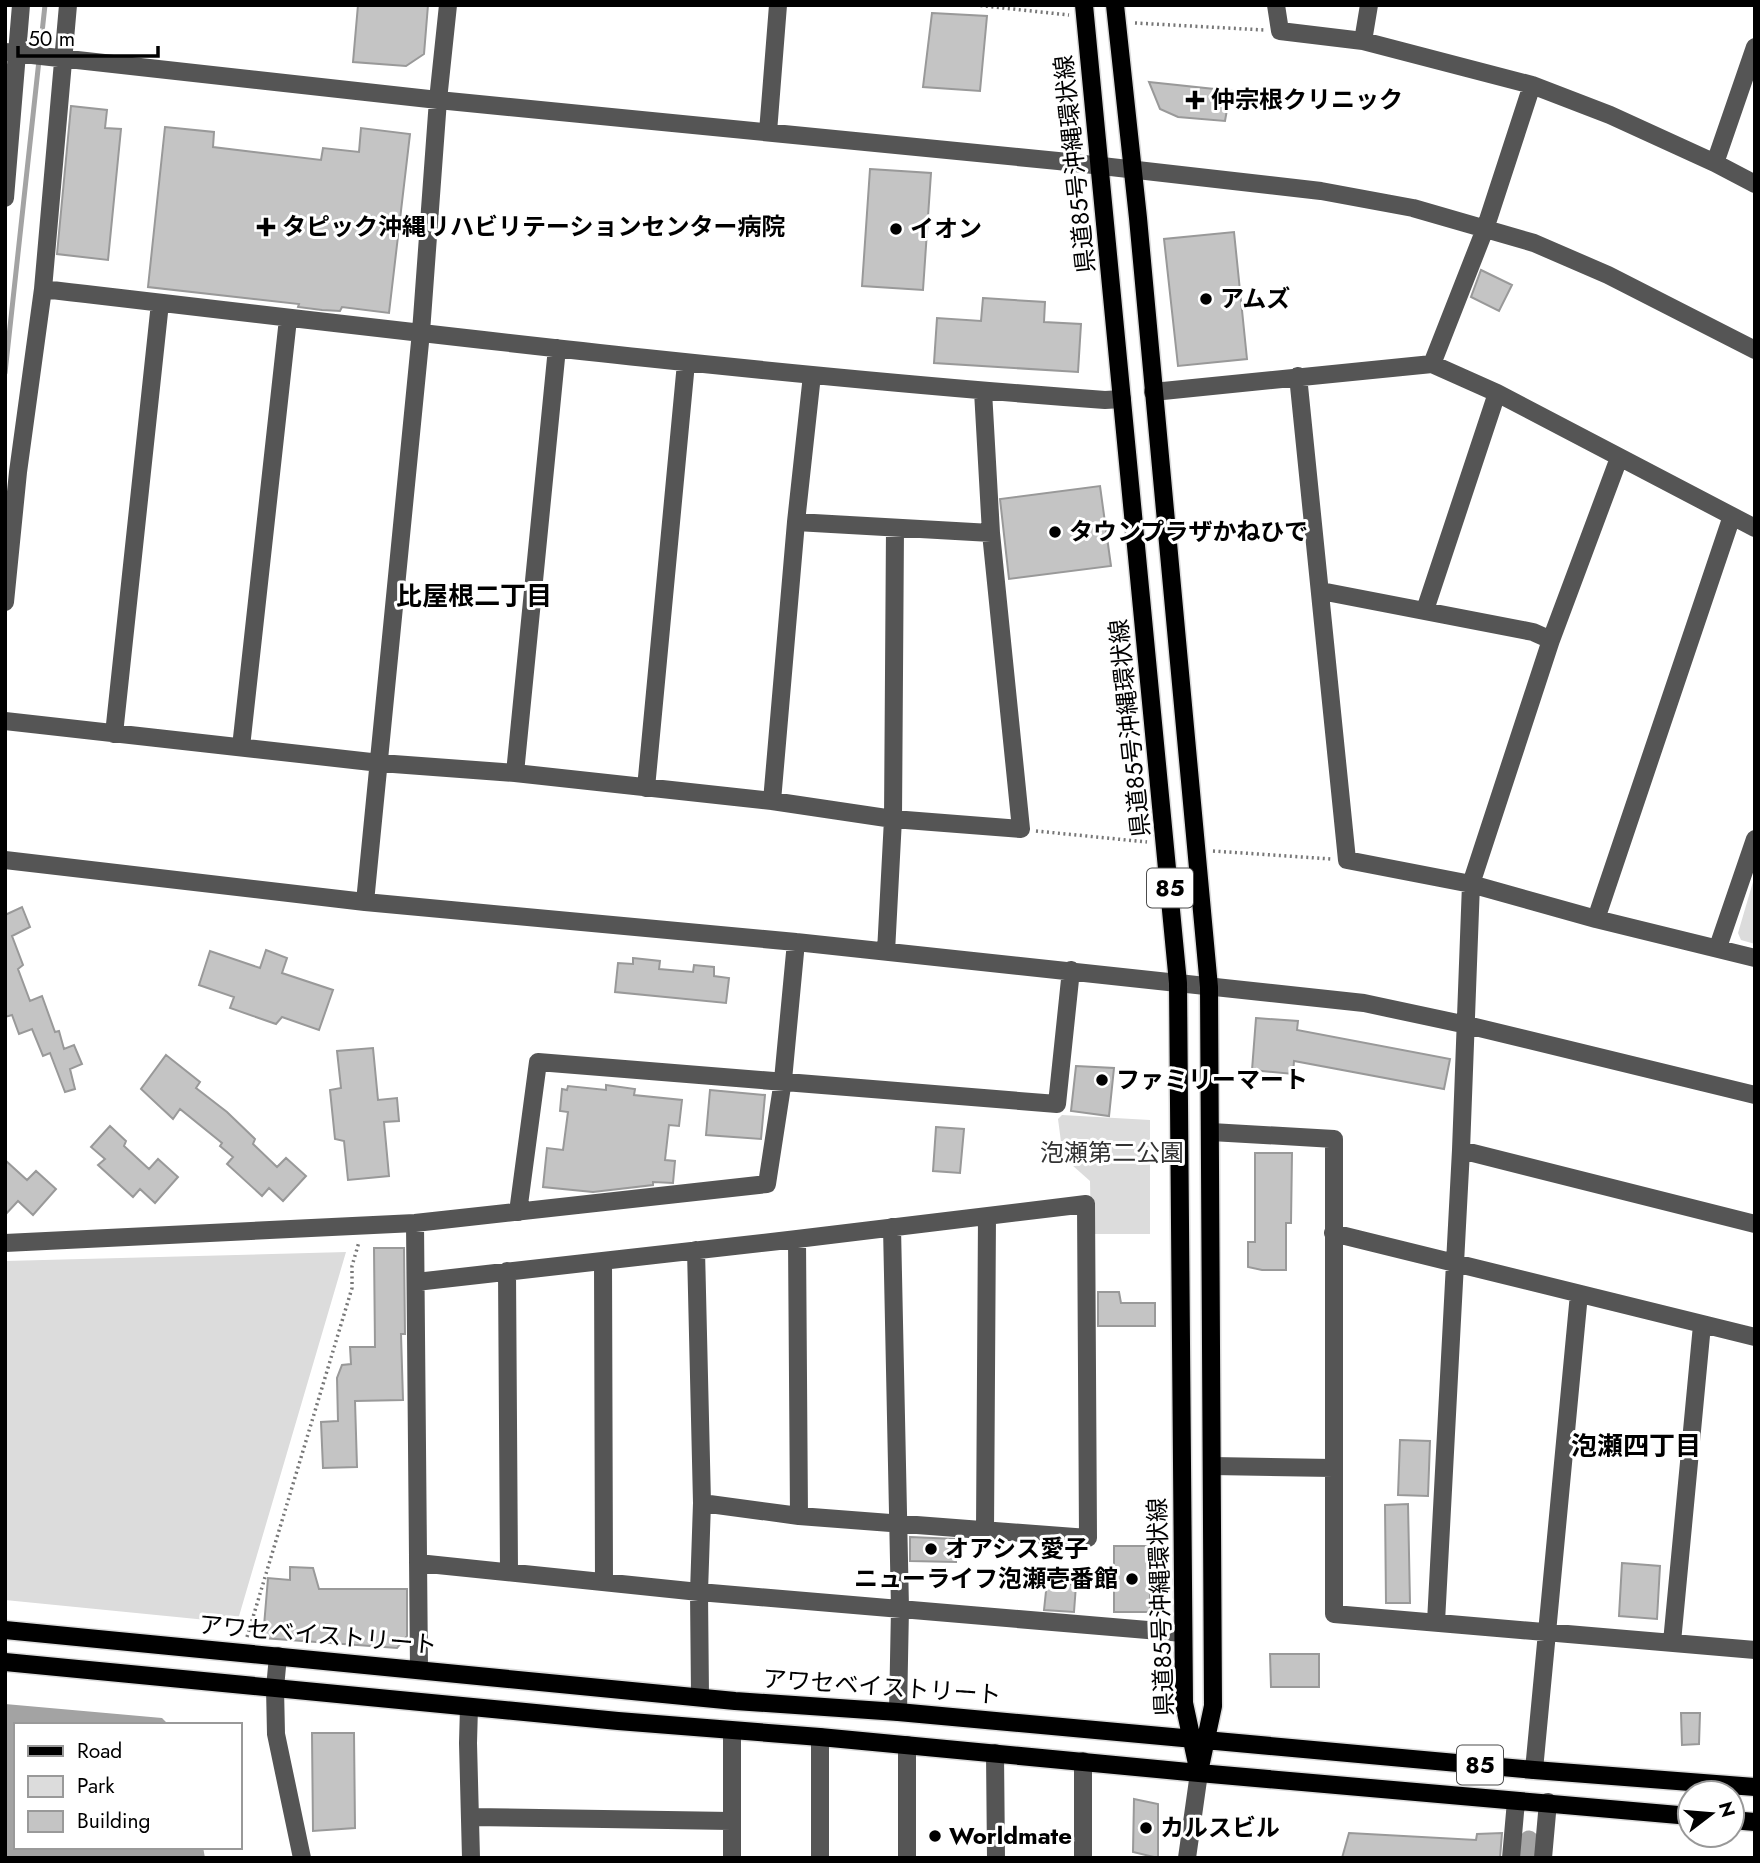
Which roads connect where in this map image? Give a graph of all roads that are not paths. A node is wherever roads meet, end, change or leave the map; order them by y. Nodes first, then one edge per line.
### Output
1 (21, 5) edge
2 (68, 5) edge
3 (448, 5) edge
4 (778, 5) edge
5 (1276, 5) edge
6 (1369, 5) edge
7 (1084, 11) edge
8 (1116, 14) edge
9 (1363, 41) junction
10 (1755, 47) edge
11 (15, 53) edge
12 (59, 57) junction
13 (1532, 85) junction
14 (438, 100) junction
15 (768, 132) junction
16 (1715, 163) junction
17 (1100, 166) junction
18 (1132, 170) junction
19 (1755, 184) edge
20 (5, 198) edge
21 (1485, 229) junction
22 (43, 289) junction
23 (160, 303) junction
24 (288, 319) junction
25 (421, 332) junction
26 (557, 348) junction
27 (1755, 350) edge
28 (686, 363) junction
29 (1432, 364) junction
30 (812, 375) junction
31 (1298, 376) junction
32 (983, 391) junction
33 (1153, 392) junction
34 (1497, 393) junction
35 (1122, 399) junction
36 (1619, 458) junction
37 (12, 471) edge
38 (1732, 516) junction
39 (796, 522) junction
40 (895, 528) junction
41 (1755, 528) edge
42 (991, 533) junction
43 (1321, 592) junction
44 (5, 602) edge
45 (1425, 610) junction
46 (1551, 640) junction
47 (5, 721) edge
48 (114, 734) junction
49 (241, 747) junction
50 (380, 763) junction
51 (515, 773) junction
52 (646, 788) junction
53 (772, 802) junction
54 (893, 819) junction
55 (1755, 839) edge
56 (5, 860) edge
57 (1471, 884) junction
58 (365, 902) junction
59 (1597, 919) junction
60 (796, 942) junction
61 (1718, 947) junction
62 (886, 952) junction
63 (1755, 958) edge
64 (1071, 970) junction
65 (1178, 983) junction
66 (1209, 987) junction
67 (1466, 1025) junction
68 (783, 1080) junction
69 (1755, 1095) edge
70 (1211, 1132) junction
71 (1461, 1150) junction
72 (517, 1212) junction
73 (987, 1216) junction
74 (415, 1223) junction
75 (1755, 1224) edge
76 (892, 1227) junction
77 (1333, 1233) junction
78 (797, 1239) junction
79 (5, 1243) edge
80 (696, 1250) junction
81 (603, 1261) junction
82 (1455, 1264) junction
83 (507, 1272) junction
84 (416, 1282) junction
85 (1579, 1294) junction
86 (1702, 1325) junction
87 (1755, 1337) edge
88 (1212, 1466) junction
89 (1333, 1468) junction
90 (702, 1503) junction
91 (800, 1516) junction
92 (898, 1525) junction
93 (985, 1531) junction
94 (418, 1563) junction
95 (509, 1572) junction
96 (604, 1582) junction
97 (699, 1592) junction
98 (900, 1608) junction
99 (1436, 1622) junction
100 (5, 1630) edge
101 (1545, 1632) junction
102 (1183, 1633) junction
103 (1672, 1642) junction
104 (1755, 1650) edge
105 (278, 1656) junction
106 (5, 1662) edge
107 (418, 1669) junction
108 (275, 1688) junction
109 (699, 1696) junction
110 (470, 1707) junction
111 (898, 1712) junction
112 (732, 1731) junction
113 (820, 1737) junction
114 (1198, 1739) junction
115 (907, 1745) junction
116 (995, 1753) junction
117 (1083, 1761) junction
118 (1534, 1770) junction
119 (1199, 1773) junction
120 (1755, 1787) edge
121 (1516, 1801) junction
122 (1548, 1802) junction
123 (1676, 1815) edge
124 (470, 1817) junction
125 (731, 1821) junction
126 (302, 1858) edge
127 (471, 1858) edge
128 (732, 1858) edge
129 (820, 1858) edge
130 (907, 1858) edge
131 (996, 1858) edge
132 (1083, 1858) edge
133 (1187, 1858) edge
134 (1511, 1858) edge
135 (1543, 1858) edge

1 - 11 street
2 - 12 street
3 - 14 street
4 - 15 street
5 - 9 street
6 - 9 street
7 - 17 main road, 県道85号沖縄環状線 / 85
8 - 18 main road, 県道85号沖縄環状線 / 85
9 - 13 street
10 - 16 street
11 - 12 street
11 - 20 street
12 - 14 street
12 - 22 street
13 - 16 street
13 - 21 street
14 - 15 street
14 - 25 street
15 - 17 street
16 - 19 street
17 - 18 street
17 - 35 main road, 県道85号沖縄環状線 / 85
18 - 21 street
18 - 33 main road, 県道85号沖縄環状線 / 85
21 - 27 street
21 - 29 street
22 - 23 street
22 - 37 street
23 - 24 street
23 - 48 street
24 - 25 street
24 - 49 street
25 - 26 street
25 - 50 street
26 - 28 street
26 - 51 street
28 - 30 street
28 - 52 street
29 - 31 street
29 - 34 street
30 - 32 street
30 - 39 street
31 - 33 street
31 - 43 street
32 - 35 street
32 - 42 street
33 - 66 main road, 県道85号沖縄環状線 / 85
34 - 36 street
34 - 45 street
35 - 65 main road, 県道85号沖縄環状線 / 85
36 - 38 street
36 - 46 street
37 - 44 street
38 - 41 street
38 - 59 street
39 - 40 street
39 - 53 street
40 - 42 street
40 - 54 street
42 - 54 street
43 - 45 street
43 - 57 street
45 - 46 street
46 - 57 street
47 - 48 street
48 - 49 street
49 - 50 street
50 - 51 street
50 - 58 street
51 - 52 street
52 - 53 street
53 - 54 street
54 - 62 street
55 - 61 street
56 - 58 street
57 - 59 street
57 - 67 street
58 - 60 street
59 - 61 street
60 - 62 street
60 - 68 street
61 - 63 street
62 - 64 street
64 - 65 street
64 - 68 street
65 - 66 street
65 - 102 main road, 県道85号沖縄環状線 / 85
66 - 67 street
66 - 70 main road, 県道85号沖縄環状線 / 85
67 - 69 street
67 - 71 street
68 - 72 street
68 - 72 street
70 - 77 street
70 - 88 main road, 県道85号沖縄環状線 / 85
71 - 75 street
71 - 82 street
72 - 74 street
73 - 76 street
73 - 93 street
73 - 93 street
74 - 79 street
74 - 84 street
76 - 78 street
76 - 92 street
77 - 82 street
77 - 89 street
78 - 80 street
78 - 91 street
80 - 81 street
80 - 90 street
81 - 83 street
81 - 96 street
82 - 85 street
82 - 99 street
83 - 84 street
83 - 95 street
84 - 94 street
85 - 86 street
85 - 101 street
86 - 87 street
86 - 103 street
88 - 89 street
88 - 114 main road, 県道85号沖縄環状線 / 85
89 - 99 street
90 - 91 street
90 - 97 street
91 - 92 street
92 - 93 street
92 - 98 street
94 - 95 street
94 - 107 street
95 - 96 street
96 - 97 street
97 - 98 street
97 - 109 street
98 - 102 street
98 - 111 street
99 - 101 street
100 - 105 main road, アワセベイストリート
101 - 103 street
101 - 118 street
102 - 114 main road, 県道85号沖縄環状線 / 85
103 - 104 street
105 - 107 main road, アワセベイストリート
105 - 108 street
106 - 108 main road
107 - 109 main road, アワセベイストリート
108 - 110 main road
108 - 126 street
109 - 111 main road, アワセベイストリート
110 - 112 main road
110 - 124 street
111 - 114 main road, アワセベイストリート
112 - 113 main road
112 - 125 street
113 - 115 main road
113 - 129 street
114 - 118 main road, アワセベイストリート / 85
114 - 119 main road, 県道85号沖縄環状線 / 85
115 - 116 main road
115 - 130 street
116 - 117 main road
116 - 131 street
117 - 119 main road
117 - 132 street
118 - 120 main road, アワセベイストリート / 85
119 - 121 main road, 85
119 - 133 street
121 - 122 main road, 85
121 - 134 street
122 - 123 main road, 85
122 - 135 street
124 - 125 street
124 - 127 street
125 - 128 street

